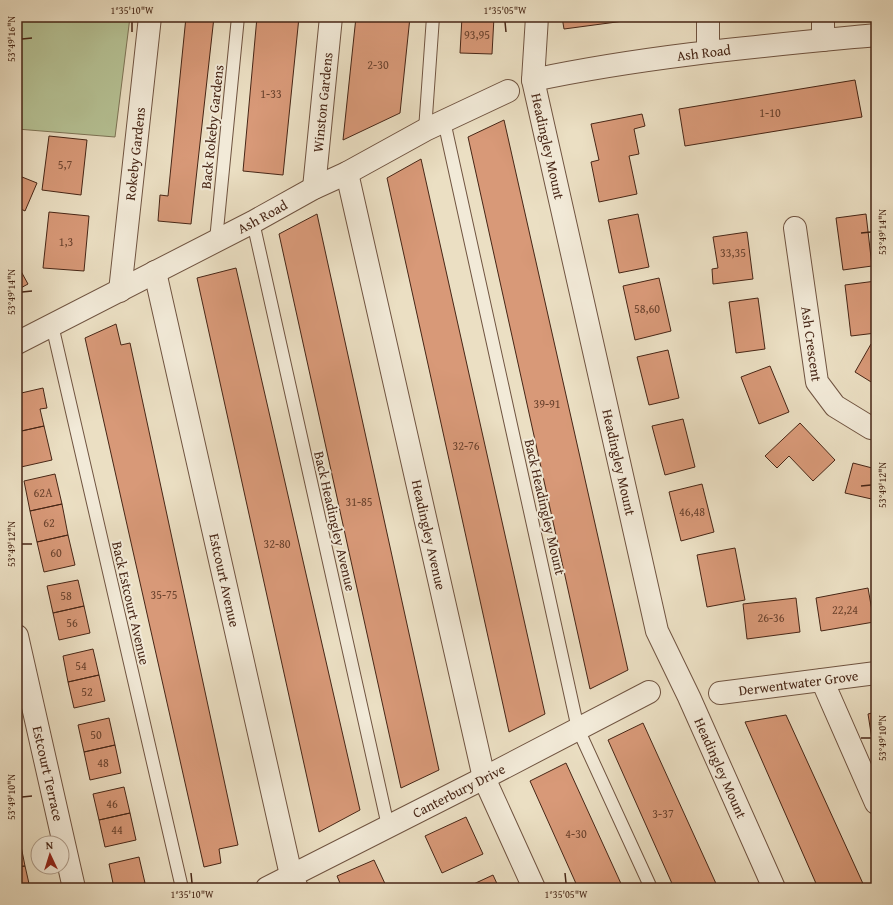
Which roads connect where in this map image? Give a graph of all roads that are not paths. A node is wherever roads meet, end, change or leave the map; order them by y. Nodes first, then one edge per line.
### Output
1 (150, 17) edge
2 (238, 17) edge
3 (331, 17) edge
4 (433, 17) edge
5 (537, 17) edge
6 (708, 17) edge
7 (823, 17) edge
8 (876, 35) edge
9 (823, 40) junction
10 (708, 52) junction
11 (533, 80) junction
12 (508, 91) dead end
13 (434, 126) junction
14 (347, 173) junction
15 (314, 188) junction
16 (253, 222) junction
17 (795, 228) dead end
18 (216, 240) junction
19 (155, 272) junction
20 (120, 291) junction
21 (52, 325) junction
22 (17, 343) edge
23 (876, 428) edge
24 (17, 636) edge
25 (876, 673) edge
26 (822, 680) junction
27 (649, 692) dead end
28 (720, 694) dead end
29 (578, 729) junction
30 (484, 778) junction
31 (876, 803) edge
32 (388, 826) junction
33 (294, 881) edge
34 (74, 888) edge
35 (182, 888) edge
36 (267, 888) edge
37 (534, 888) edge
38 (651, 888) edge
39 (774, 888) edge

1 - 20 street, Rokeby Gardens
2 - 18 lane, Back Rokeby Gardens
3 - 15 street, Winston Gardens
4 - 13 lane, Back Headingley Mount
5 - 11 street, Headingley Mount
6 - 10 street
7 - 9 street
8 - 9 street, Ash Road
9 - 10 street, Ash Road
10 - 11 street, Ash Road
11 - 39 street, Headingley Mount
12 - 13 street, Ash Road
13 - 14 street, Ash Road
13 - 29 lane, Back Headingley Mount
14 - 15 street, Ash Road
14 - 30 street, Headingley Avenue
15 - 16 street, Ash Road
16 - 18 street, Ash Road
16 - 32 lane, Back Headingley Avenue
17 - 23 street, Ash Crescent
18 - 19 street, Ash Road
19 - 20 street, Ash Road
19 - 33 street, Estcourt Avenue
20 - 21 street, Ash Road
21 - 22 street, Ash Road
21 - 35 lane, Back Estcourt Avenue
24 - 34 street, Estcourt Terrace
25 - 26 street, Derwentwater Grove
26 - 28 street, Derwentwater Grove
26 - 31 street
27 - 29 street, Canterbury Drive
29 - 30 street, Canterbury Drive
29 - 38 lane, Back Headingley Mount
30 - 32 street, Canterbury Drive
30 - 37 street, Headingley Avenue
32 - 33 street, Canterbury Drive
33 - 36 street, Canterbury Drive

